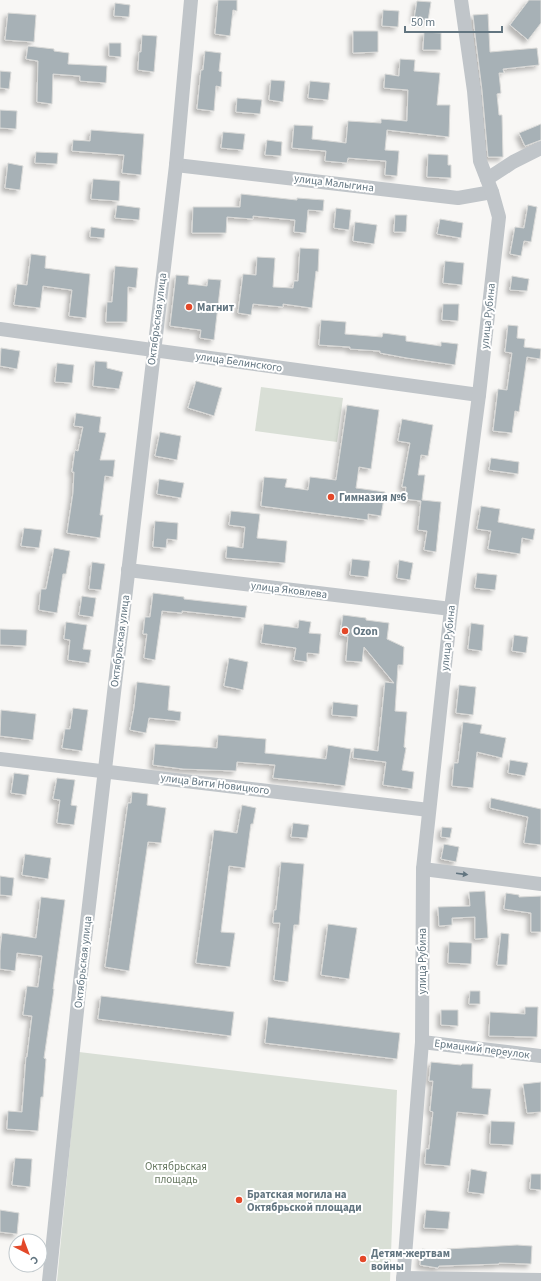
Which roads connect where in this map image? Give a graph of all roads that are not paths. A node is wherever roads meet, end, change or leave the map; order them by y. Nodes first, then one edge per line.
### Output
1 (191, 0) edge
2 (461, 0) edge
3 (541, 148) edge
4 (176, 165) junction
5 (489, 185) junction
6 (0, 329) edge
7 (153, 350) junction
8 (479, 396) junction
9 (128, 570) junction
10 (451, 609) junction
11 (0, 759) edge
12 (105, 772) junction
13 (429, 810) junction
14 (423, 869) junction
15 (541, 884) edge
16 (422, 1042) junction
17 (541, 1056) edge
18 (403, 1280) edge
19 (541, 1280) edge
20 (49, 1281) edge

1 - 4 street, Октябрьская улица
2 - 5 street, улица Рубина
3 - 5 street
4 - 5 street, улица Малыгина
4 - 7 street, Октябрьская улица
5 - 8 street, улица Рубина
6 - 7 street, улица Белинского
7 - 8 street, улица Белинского
7 - 9 street, Октябрьская улица
8 - 10 street, улица Рубина
9 - 10 street, улица Яковлева
9 - 12 street, Октябрьская улица
10 - 13 street, улица Рубина
11 - 12 street, улица Вити Новицкого
12 - 13 street, улица Вити Новицкого
12 - 20 street, Октябрьская улица
13 - 14 street, улица Рубина
14 -> 15 street
14 - 16 street, улица Рубина
16 - 17 street, Ермацкий переулок
16 - 18 street, улица Рубина
18 - 19 street

